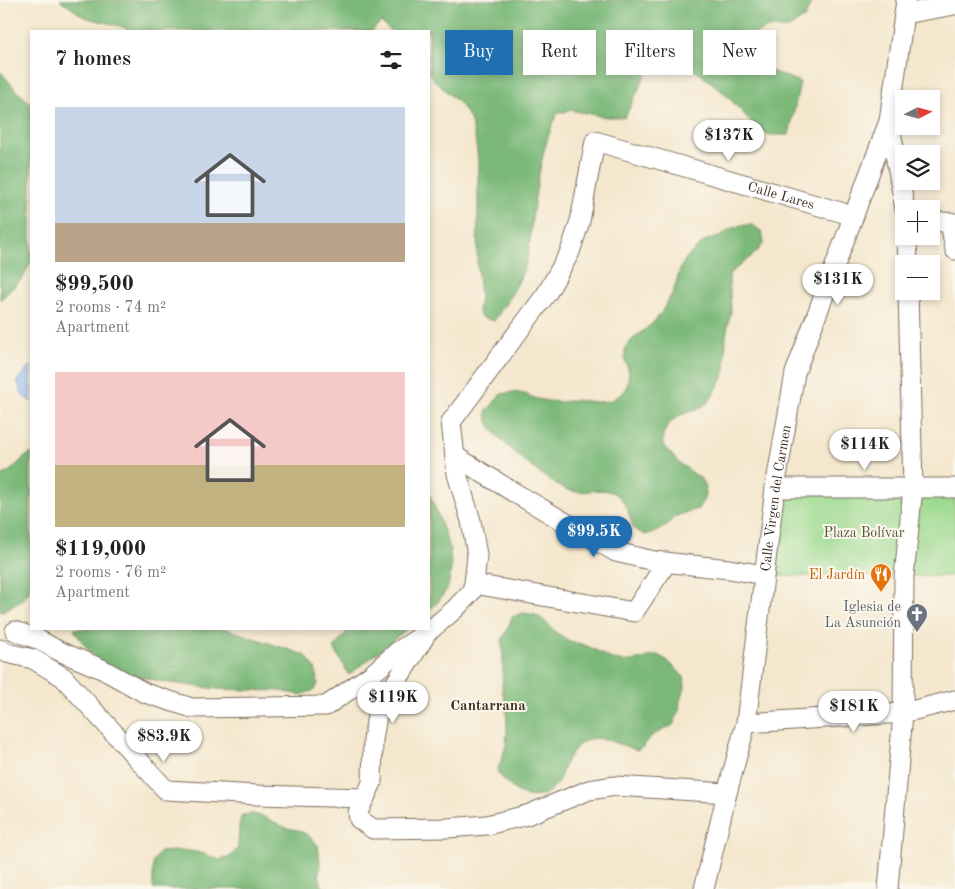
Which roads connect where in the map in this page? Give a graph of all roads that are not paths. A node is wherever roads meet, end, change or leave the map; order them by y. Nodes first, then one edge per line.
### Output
1 (955, 5) edge
2 (905, 7) edge
3 (889, 121) junction
4 (903, 200) edge
5 (854, 216) junction
6 (940, 221) edge
7 (953, 222) edge
8 (955, 250) edge
9 (908, 300) edge
10 (455, 456) junction
11 (774, 488) junction
12 (913, 488) junction
13 (955, 488) edge
14 (666, 562) junction
15 (764, 574) junction
16 (474, 584) junction
17 (15, 631) edge
18 (429, 631) junction
19 (0, 649) edge
20 (955, 700) edge
21 (904, 713) junction
22 (746, 724) junction
23 (727, 793) junction
24 (366, 798) junction
25 (704, 889) edge
26 (888, 889) edge

1 - 2 street
2 - 3 street
3 - 4 street
3 - 5 street, Calle Virgen del Carmen
5 - 10 street, Calle Lares
5 - 11 street, Calle Virgen del Carmen
6 - 7 street
7 - 8 street
9 - 12 street
10 - 14 street
10 - 16 street
11 - 12 street
11 - 15 street, Calle Virgen del Carmen
12 - 13 street
12 - 21 street
14 - 15 street
14 - 16 street
15 - 22 street, Calle Virgen del Carmen
16 - 18 street
17 - 18 street
18 - 24 street
19 - 24 street
20 - 21 street
21 - 22 street
21 - 26 street
22 - 23 street, Calle Virgen del Carmen
23 - 24 street
23 - 25 street, Calle Virgen del Carmen

